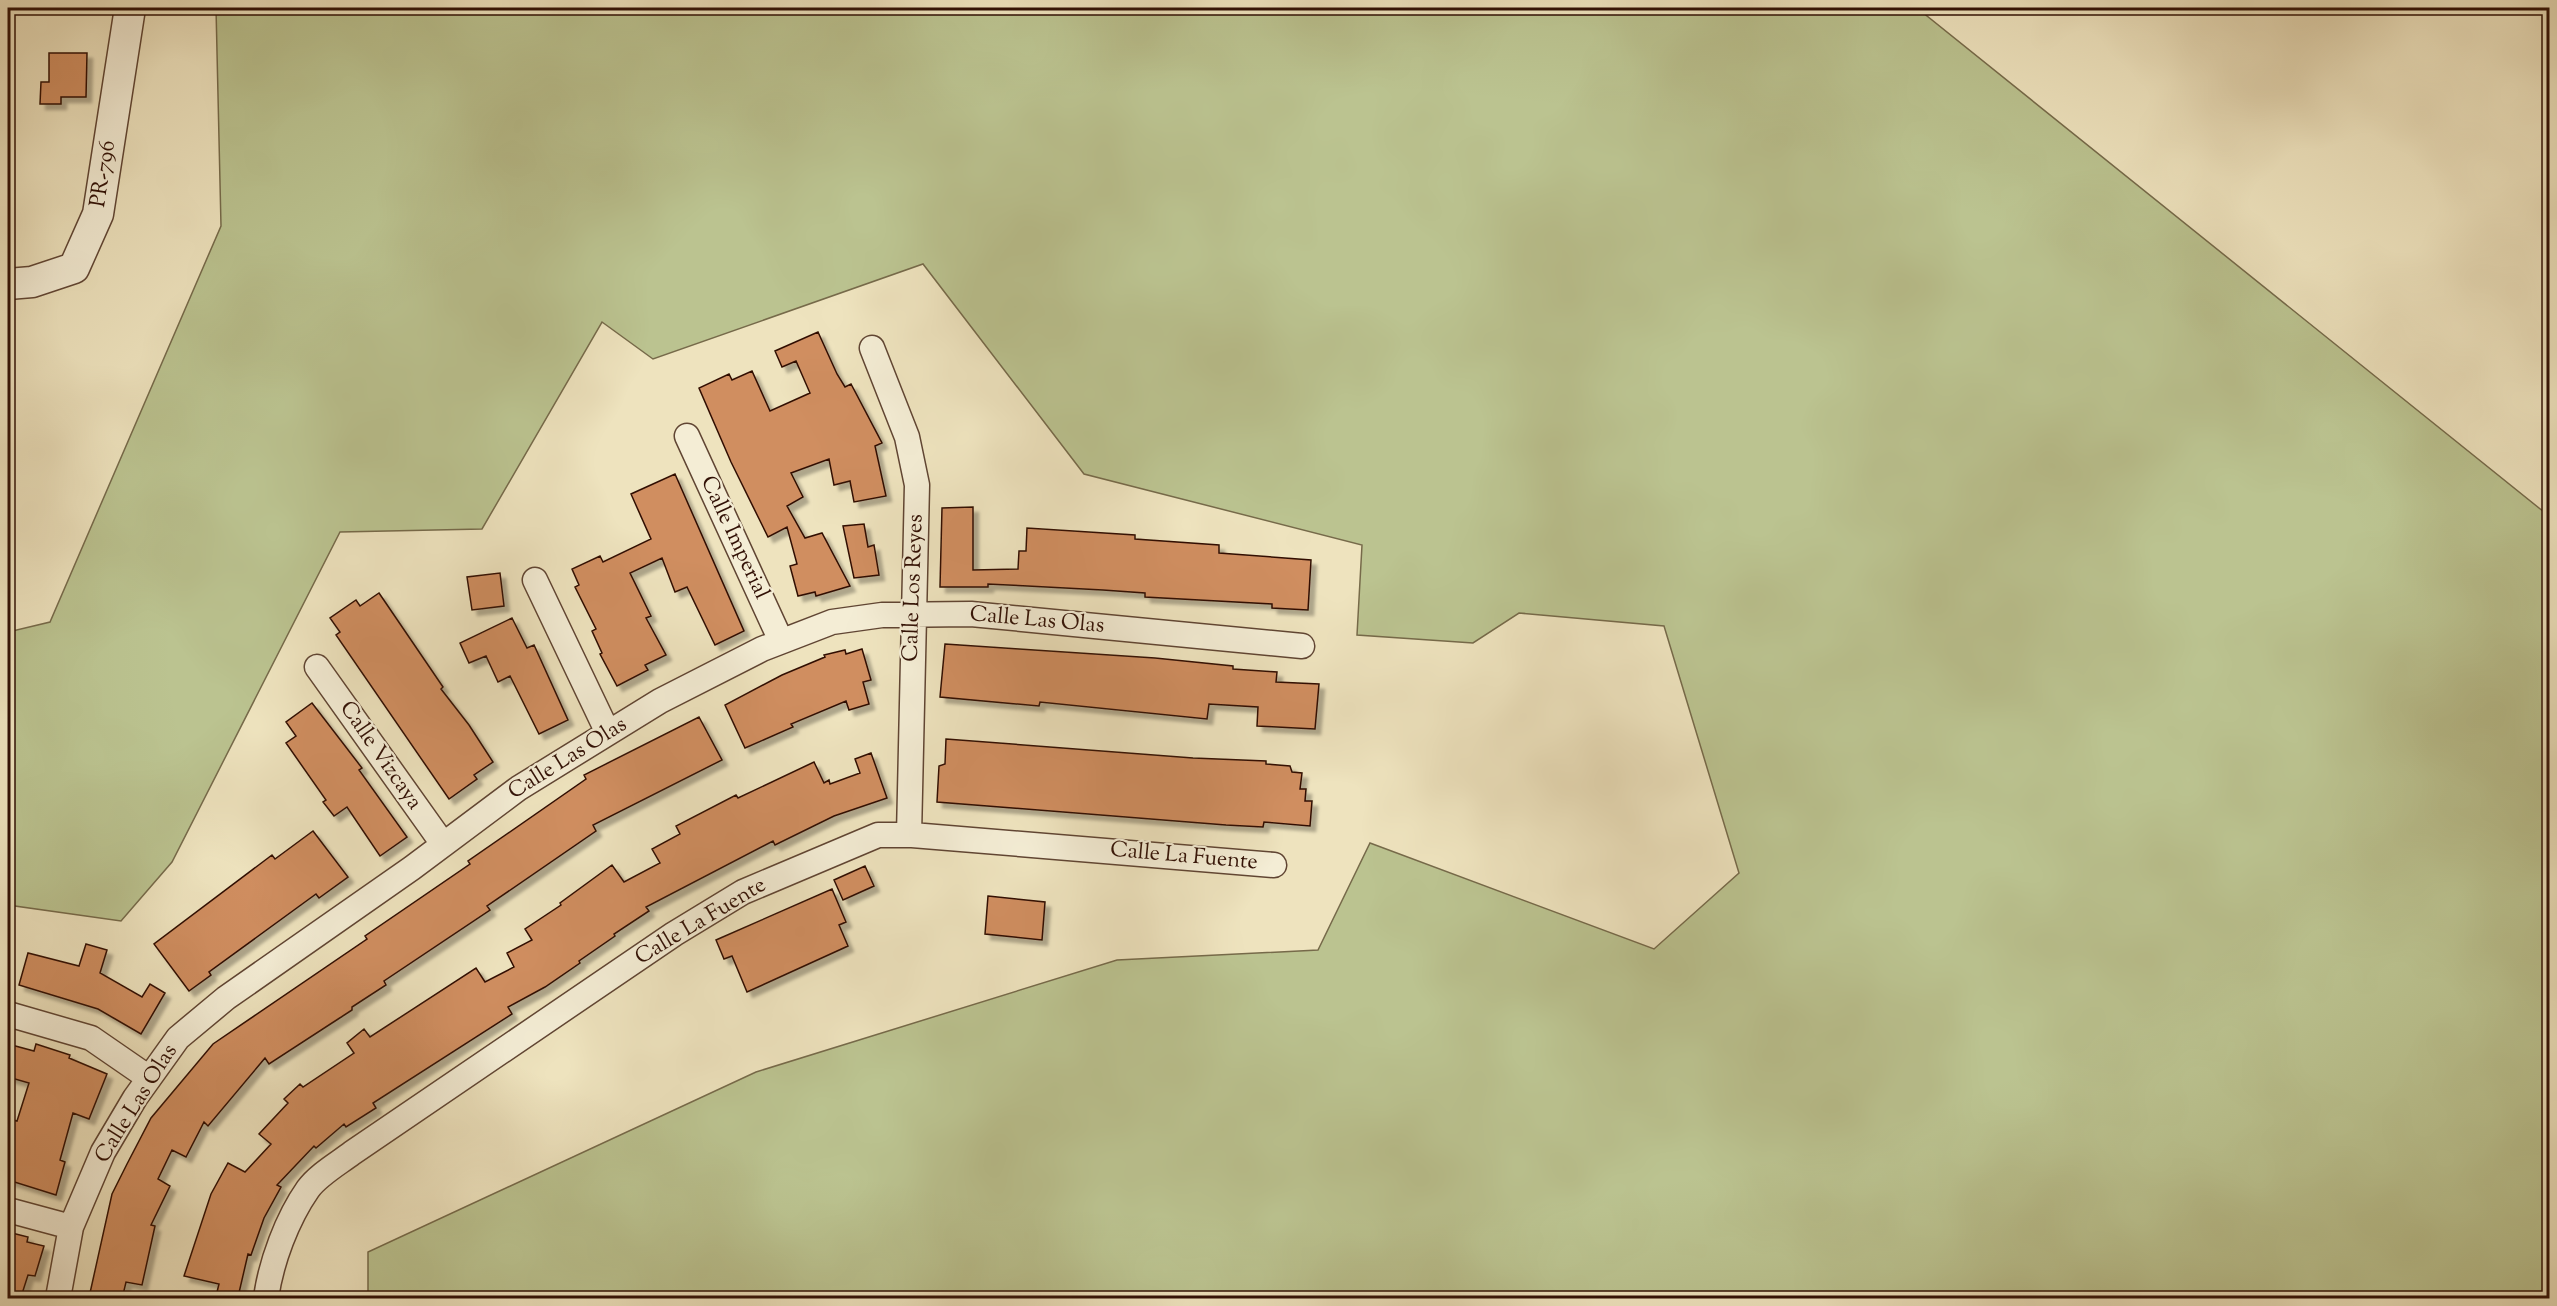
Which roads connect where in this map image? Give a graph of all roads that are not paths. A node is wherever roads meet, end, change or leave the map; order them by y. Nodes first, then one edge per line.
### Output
1 (130, 8) edge
2 (8, 284) edge
3 (872, 348) dead end
4 (687, 436) dead end
5 (535, 580) dead end
6 (913, 614) junction
7 (782, 641) junction
8 (1302, 646) dead end
9 (317, 667) dead end
10 (608, 733) junction
11 (909, 835) junction
12 (443, 844) junction
13 (1274, 866) dead end
14 (8, 1014) edge
15 (149, 1078) junction
16 (8, 1210) edge
17 (71, 1227) junction
18 (58, 1299) edge
19 (266, 1299) edge

1 - 2 street, PR-796 / PR-796
3 - 6 street, Calle Los Reyes
4 - 7 street, Calle Imperial
5 - 10 street
6 - 7 street, Calle Las Olas
6 - 8 street, Calle Las Olas
6 - 11 street, Calle Los Reyes
7 - 10 street, Calle Las Olas
9 - 12 street, Calle Vizcaya
10 - 12 street, Calle Las Olas
11 - 13 street, Calle La Fuente
11 - 19 street, Calle La Fuente
12 - 15 street, Calle Las Olas
14 - 15 street
15 - 17 street, Calle Las Olas
16 - 17 street
17 - 18 street, Calle Las Olas

